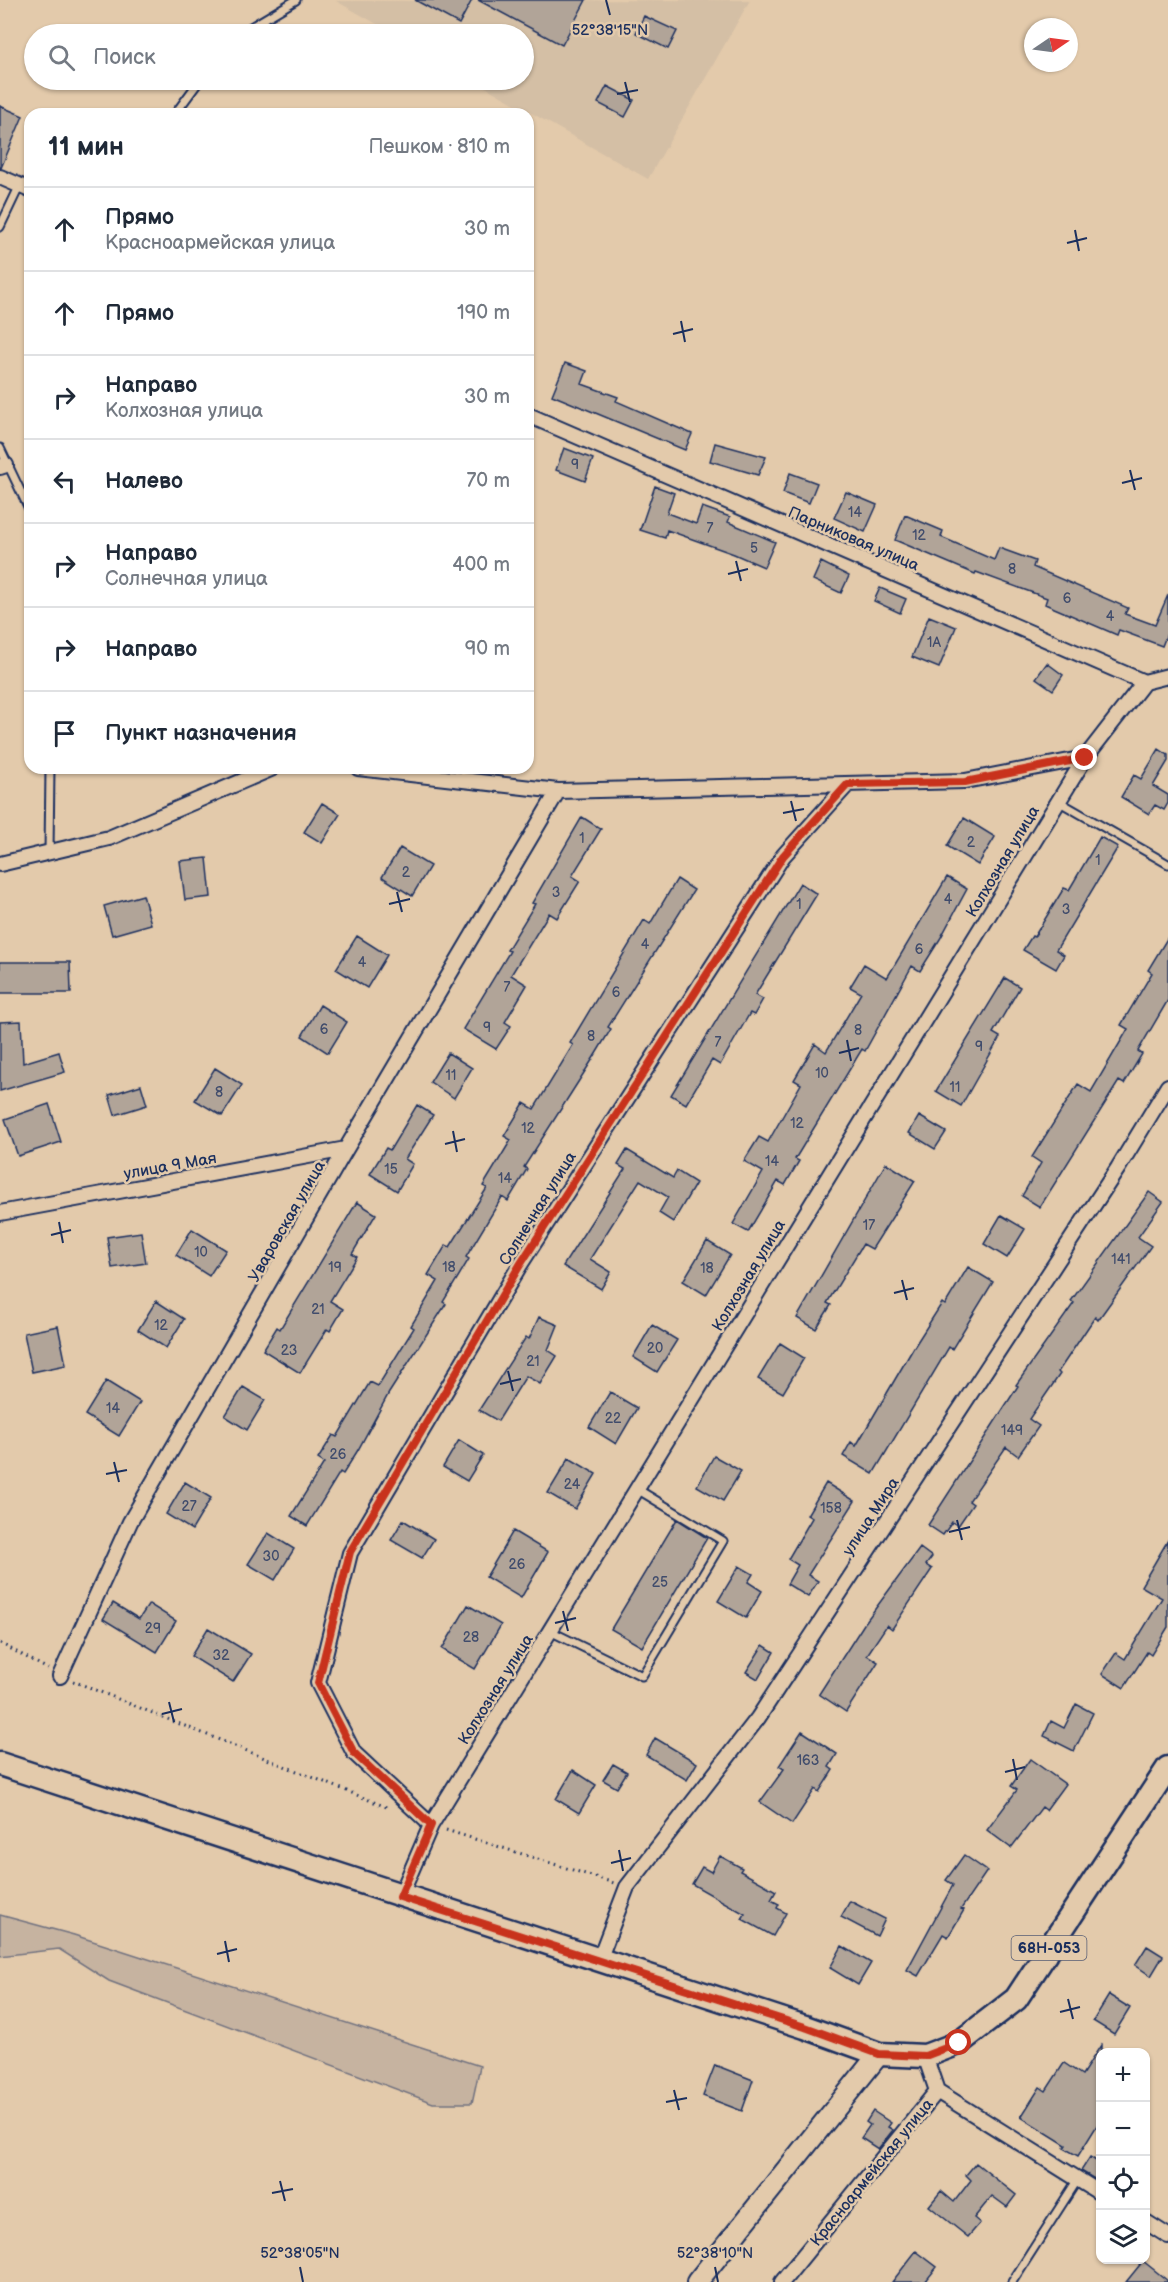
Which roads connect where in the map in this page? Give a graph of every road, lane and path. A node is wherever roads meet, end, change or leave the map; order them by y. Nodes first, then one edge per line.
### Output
1 (296, 0) edge
2 (256, 24) edge
3 (193, 90) edge
4 (179, 108) edge
5 (0, 177) edge
6 (24, 188) edge
7 (24, 190) edge
8 (0, 227) edge
9 (534, 418) edge
10 (0, 448) edge
11 (3, 466) edge
12 (24, 501) edge
13 (1168, 676) edge
14 (1144, 682) junction
15 (1085, 758) junction
16 (50, 774) edge
17 (259, 774) edge
18 (406, 774) edge
19 (848, 784) junction
20 (558, 791) junction
21 (1058, 801) junction
22 (50, 852) junction
23 (0, 864) edge
24 (1168, 864) edge
25 (1168, 1086) edge
26 (346, 1149) junction
27 (0, 1213) edge
28 (637, 1489) junction
29 (550, 1631) junction
30 (0, 1643) edge
31 (60, 1676) junction
32 (0, 1764) edge
33 (1168, 1768) edge
34 (397, 1812) dead end
35 (431, 1825) junction
36 (627, 1887) junction
37 (400, 1897) junction
38 (598, 1960) junction
39 (879, 2054) junction
40 (925, 2056) junction
41 (937, 2091) junction
42 (1078, 2179) junction
43 (1096, 2190) edge
44 (1150, 2225) edge
45 (1168, 2236) edge
46 (697, 2282) edge
47 (782, 2282) edge
48 (1012, 2282) edge

1 - 2 lane
3 - 4 lane
5 - 6 street
7 - 8 lane
9 - 14 street, Парниковая улица
10 - 11 lane
11 - 12 lane
13 - 14 street
14 - 15 street, Колхозная улица
15 - 19 street
15 - 21 street, Колхозная улица
16 - 22 lane
17 - 22 street
18 - 20 street
19 - 20 street
19 - 35 street, Солнечная улица
20 - 26 street, Уваровская улица
21 - 24 lane
21 - 28 street, Колхозная улица
22 - 23 street
25 - 36 street, улица Мира
26 - 27 street, улица 9 Мая
26 - 31 street, Уваровская улица
28 - 29 street, Колхозная улица
28 - 29 lane
29 - 35 street, Колхозная улица
30 - 31 path
31 - 34 path
32 - 37 main road
33 - 40 main road, 68Н-053
35 - 36 path
35 - 37 street, Колхозная улица
36 - 38 street, улица Мира
37 - 38 main road
38 - 39 main road
39 - 40 main road, 68Н-053
39 - 46 street
40 - 41 street
41 - 42 street
41 - 47 street, Красноармейская улица
42 - 43 street
42 - 48 lane
44 - 45 street

